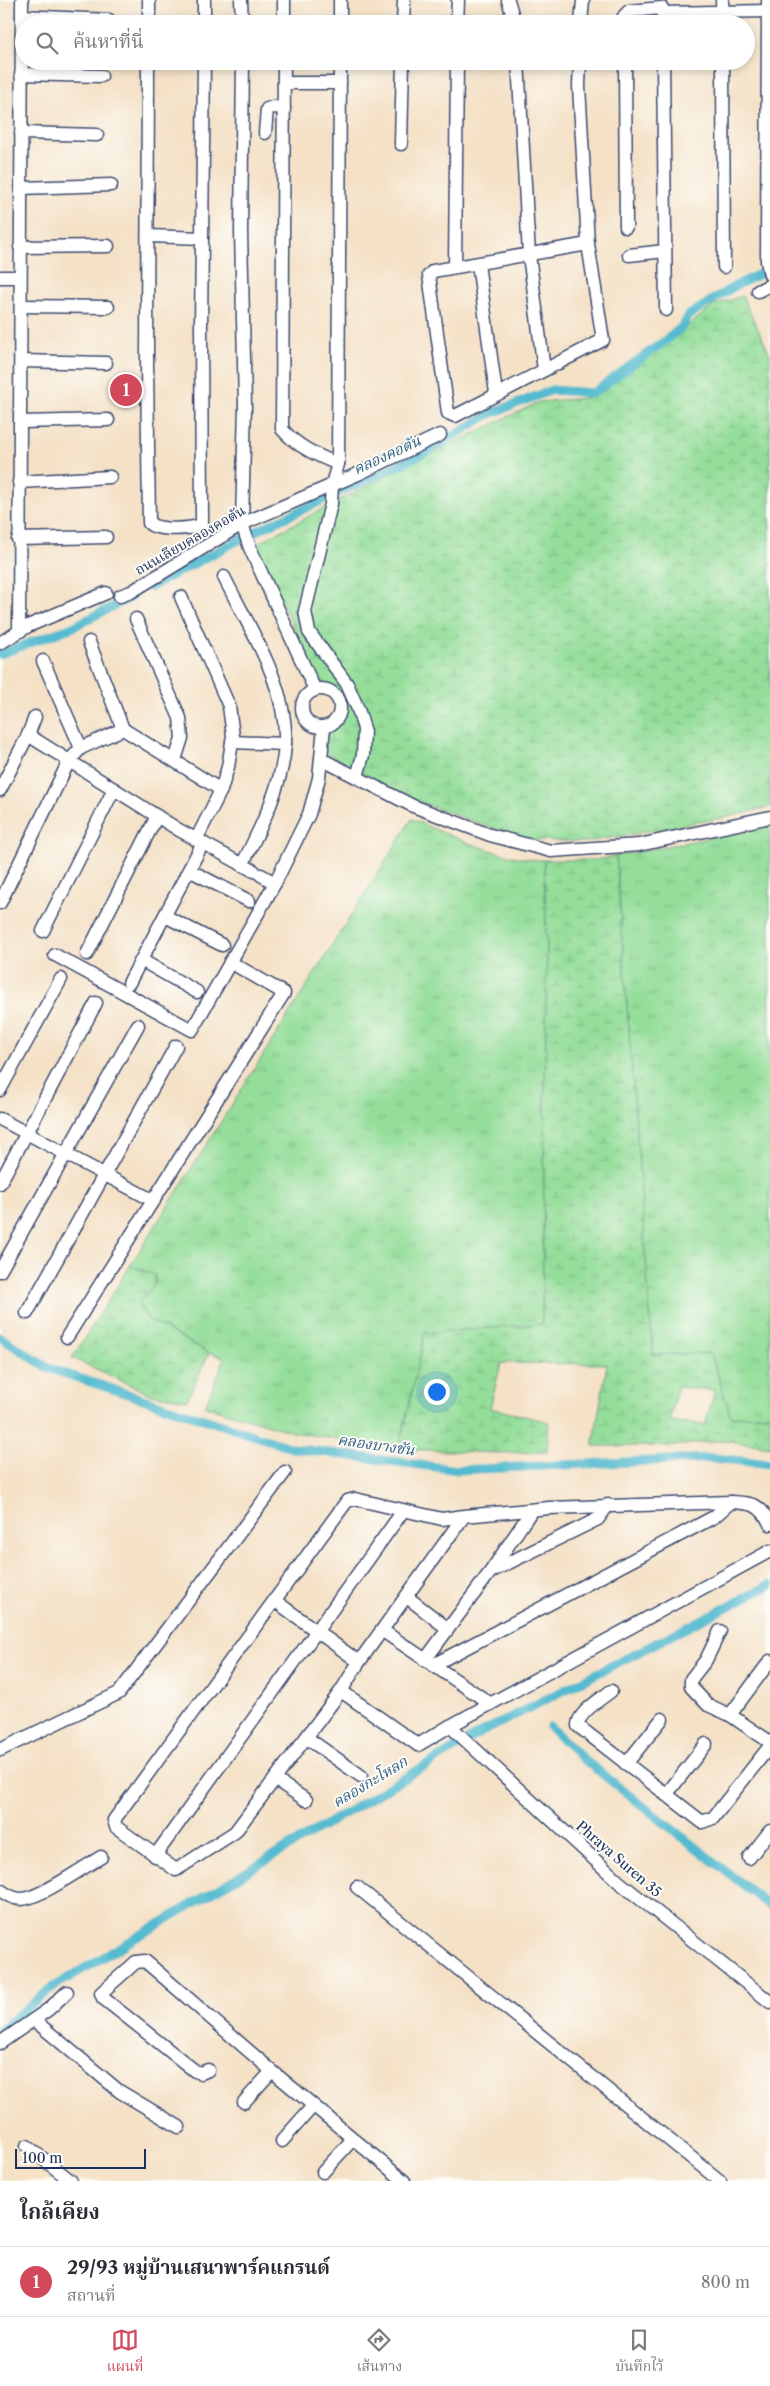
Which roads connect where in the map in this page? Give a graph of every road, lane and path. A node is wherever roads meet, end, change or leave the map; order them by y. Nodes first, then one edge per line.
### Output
1 (22, 0) edge
2 (149, 0) edge
3 (204, 0) edge
4 (241, 0) edge
5 (284, 0) edge
6 (340, 0) edge
7 (404, 0) edge
8 (458, 0) edge
9 (508, 0) edge
10 (582, 0) edge
11 (768, 5) edge
12 (662, 11) edge
13 (722, 12) edge
14 (22, 15) edge
15 (149, 15) edge
16 (204, 15) edge
17 (242, 15) edge
18 (284, 15) edge
19 (340, 15) edge
20 (403, 15) edge
21 (457, 15) edge
22 (512, 15) edge
23 (582, 15) edge
24 (625, 15) edge
25 (21, 70) edge
26 (148, 70) edge
27 (204, 70) edge
28 (242, 70) edge
29 (284, 70) edge
30 (340, 70) edge
31 (403, 70) edge
32 (457, 70) edge
33 (519, 70) edge
34 (580, 70) edge
35 (625, 70) edge
36 (663, 70) edge
37 (723, 70) edge
38 (21, 74) junction
39 (101, 76) dead end
40 (340, 83) junction
41 (284, 84) junction
42 (284, 108) junction
43 (21, 132) junction
44 (265, 133) dead end
45 (97, 135) dead end
46 (401, 144) dead end
47 (111, 185) dead end
48 (22, 188) junction
49 (626, 227) dead end
50 (149, 236) junction
51 (202, 238) junction
52 (588, 244) junction
53 (108, 246) dead end
54 (20, 247) junction
55 (666, 251) junction
56 (529, 255) junction
57 (629, 255) dead end
58 (478, 264) junction
59 (454, 267) junction
60 (724, 267) dead end
61 (769, 274) edge
62 (20, 277) junction
63 (0, 278) edge
64 (758, 291) dead end
65 (21, 306) junction
66 (108, 307) dead end
67 (666, 310) dead end
68 (21, 361) junction
69 (106, 363) dead end
70 (544, 370) junction
71 (496, 393) junction
72 (108, 420) dead end
73 (20, 422) junction
74 (440, 435) dead end
75 (338, 464) junction
76 (110, 477) dead end
77 (19, 482) junction
78 (332, 488) junction
79 (243, 526) junction
80 (106, 537) dead end
81 (18, 539) junction
82 (224, 578) dead end
83 (106, 593) dead end
84 (120, 596) dead end
85 (180, 597) dead end
86 (136, 619) dead end
87 (19, 631) junction
88 (89, 642) dead end
89 (0, 643) edge
90 (43, 661) dead end
91 (315, 690) junction
92 (35, 717) dead end
93 (324, 727) junction
94 (123, 729) junction
95 (28, 735) junction
96 (232, 742) junction
97 (285, 744) junction
98 (81, 748) junction
99 (321, 759) junction
100 (69, 760) junction
101 (175, 760) junction
102 (357, 777) junction
103 (114, 789) junction
104 (0, 790) edge
105 (221, 790) junction
106 (157, 816) junction
107 (770, 817) edge
108 (199, 841) junction
109 (242, 865) junction
110 (189, 870) junction
111 (275, 883) junction
112 (249, 901) dead end
113 (0, 903) edge
114 (165, 916) junction
115 (43, 931) dead end
116 (222, 945) dead end
117 (87, 954) dead end
118 (55, 955) dead end
119 (141, 960) junction
120 (230, 962) junction
121 (61, 979) dead end
122 (129, 983) dead end
123 (197, 992) dead end
124 (96, 1003) dead end
125 (138, 1025) dead end
126 (176, 1046) dead end
127 (0, 1090) edge
128 (0, 1119) edge
129 (27, 1132) junction
130 (67, 1153) junction
131 (104, 1173) junction
132 (0, 1183) edge
133 (154, 1201) junction
134 (0, 1272) edge
135 (27, 1313) dead end
136 (67, 1337) dead end
137 (285, 1472) dead end
138 (731, 1502) junction
139 (608, 1505) junction
140 (532, 1510) junction
141 (403, 1511) junction
142 (464, 1516) junction
143 (770, 1524) edge
144 (770, 1552) edge
145 (491, 1571) junction
146 (407, 1597) junction
147 (274, 1600) junction
148 (443, 1625) dead end
149 (317, 1631) junction
150 (383, 1631) junction
151 (720, 1631) dead end
152 (770, 1661) edge
153 (359, 1662) junction
154 (429, 1663) junction
155 (611, 1691) dead end
156 (341, 1692) junction
157 (491, 1704) junction
158 (730, 1715) junction
159 (662, 1719) dead end
160 (453, 1729) junction
161 (307, 1738) junction
162 (770, 1742) edge
163 (706, 1744) dead end
164 (770, 1746) edge
165 (0, 1750) edge
166 (626, 1764) junction
167 (361, 1776) dead end
168 (276, 1780) junction
169 (666, 1795) junction
170 (306, 1800) dead end
171 (770, 1831) edge
172 (155, 1856) junction
173 (101, 1857) dead end
174 (749, 1858) dead end
175 (357, 1887) dead end
176 (0, 1890) edge
177 (66, 1992) dead end
178 (770, 2002) edge
179 (34, 2020) junction
180 (0, 2043) edge
181 (208, 2070) dead end
182 (272, 2071) junction
183 (244, 2102) dead end
184 (313, 2106) junction
185 (179, 2127) dead end
186 (352, 2140) junction
187 (282, 2141) dead end
188 (27, 2146) dead end
189 (323, 2172) dead end
190 (388, 2176) edge
191 (70, 2181) edge
192 (404, 2181) edge
193 (720, 2181) edge

1 - 14 street
2 - 15 street
3 - 16 street
4 - 17 street
5 - 18 street
6 - 19 street
7 - 20 street
8 - 21 street
9 - 22 street
10 - 23 street
11 - 13 street
11 - 61 street
12 - 13 street
12 - 24 street
25 - 38 street
26 - 50 street
27 - 51 street
28 - 79 street
29 - 41 street
30 - 40 street
31 - 46 street
32 - 59 street
33 - 56 street
34 - 52 street
35 - 49 street
36 - 55 street
37 - 60 street
38 - 39 street
38 - 43 street
40 - 41 street
40 - 75 street
41 - 42 street
42 - 44 street
42 - 75 street
43 - 45 street
43 - 48 street
47 - 48 street
48 - 54 street
50 - 51 street
50 - 51 street
52 - 56 street
52 - 70 street
53 - 54 street
54 - 62 street
55 - 57 street
55 - 67 street
56 - 58 street
56 - 70 street
58 - 59 street
58 - 71 street
59 - 71 street
61 - 64 street
62 - 63 street
62 - 65 street
65 - 66 street
65 - 68 street
68 - 69 street
68 - 73 street
70 - 71 street
72 - 73 street
73 - 77 street
74 - 78 street, ถนนเลียบคลองคอตัน
75 - 78 street
76 - 77 street
77 - 81 street
78 - 79 street, ถนนเลียบคลองคอตัน
78 - 102 street
79 - 84 street, ถนนเลียบคลองคอตัน
79 - 91 street
80 - 81 street
81 - 87 street
82 - 97 street
83 - 87 street
85 - 96 street
86 - 101 street
87 - 89 street
88 - 94 street
90 - 98 street
91 - 93 street
91 - 93 street
92 - 95 street
93 - 99 street
94 - 98 street
94 - 101 street
95 - 100 street
95 - 104 street
96 - 97 street
96 - 105 street
97 - 109 street
98 - 100 street
99 - 102 street
99 - 111 street
100 - 103 street
100 - 113 street
101 - 105 street
102 - 107 street
103 - 106 street
103 - 115 street
105 - 108 street
106 - 108 street
106 - 117 street
108 - 109 street
108 - 110 street
109 - 111 street
110 - 112 street
110 - 114 street
111 - 120 street
114 - 116 street
114 - 119 street
118 - 120 street
119 - 122 street
119 - 123 street
120 - 133 street
121 - 127 street
124 - 129 street
125 - 130 street
126 - 131 street
128 - 129 street
129 - 130 street
129 - 132 street
130 - 131 street
130 - 134 street
131 - 133 street
131 - 135 street
133 - 136 street
137 - 165 street
138 - 139 street
138 - 143 street
138 - 154 street
139 - 140 street
139 - 145 street
140 - 142 street
140 - 145 street
141 - 142 street
141 - 147 street
141 - 149 street
142 - 146 street
144 - 157 street
145 - 154 street
146 - 148 street
146 - 150 street
147 - 149 street
147 - 172 street
149 - 153 street
149 - 172 street
150 - 153 street
150 - 154 street
151 - 158 street
152 - 158 street
153 - 156 street
154 - 157 street
155 - 166 street
156 - 160 street
156 - 161 street
157 - 160 street
158 - 162 street
159 - 166 street
160 - 178 street, Phraya Suren 35
161 - 167 street
161 - 168 street
163 - 169 street
164 - 169 street
166 - 169 street
168 - 170 street
168 - 172 street
171 - 174 street
173 - 176 street
175 - 193 street
177 - 179 street
179 - 180 street
179 - 185 street
181 - 182 street
182 - 183 street
182 - 184 street
184 - 186 street
184 - 187 street
186 - 189 street
186 - 190 street
188 - 191 street
190 - 192 street

